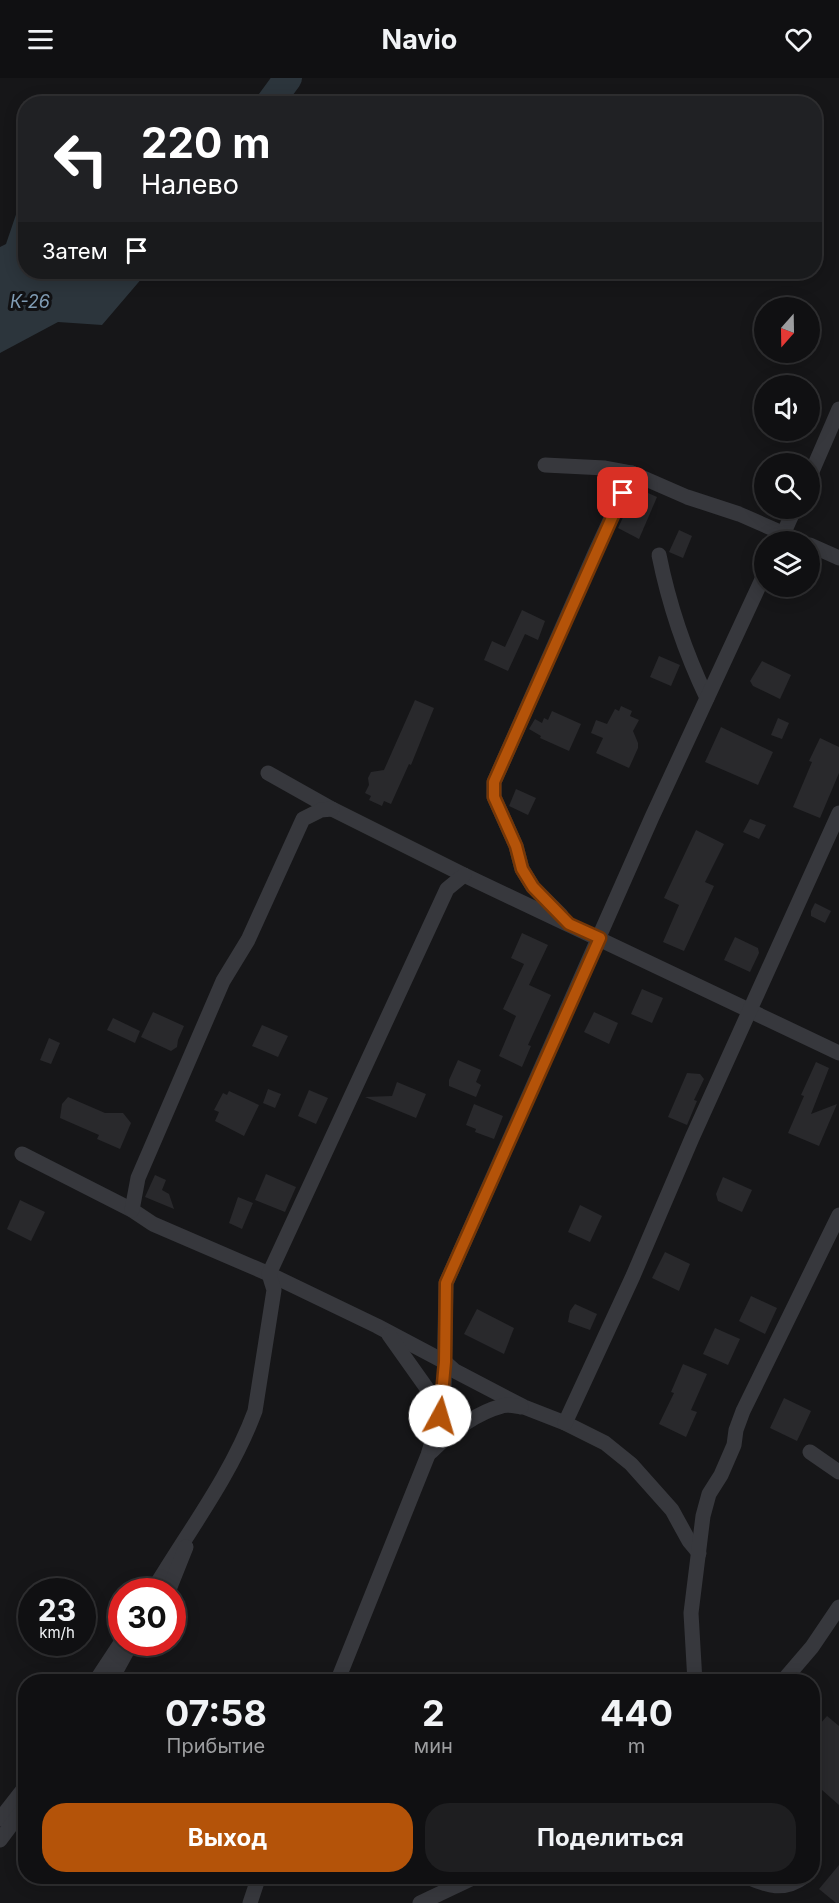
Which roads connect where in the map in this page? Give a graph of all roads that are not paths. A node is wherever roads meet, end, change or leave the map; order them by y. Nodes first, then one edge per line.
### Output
1 (839, 409) edge
2 (820, 453) edge
3 (545, 465) dead end
4 (632, 473) junction
5 (771, 531) edge
6 (820, 549) edge
7 (659, 555) dead end
8 (839, 558) edge
9 (754, 597) edge
10 (707, 698) junction
11 (268, 773) dead end
12 (332, 809) junction
13 (838, 817) edge
14 (464, 875) junction
15 (569, 924) junction
16 (600, 938) junction
17 (751, 1011) junction
18 (839, 1053) edge
19 (22, 1154) dead end
20 (132, 1210) junction
21 (839, 1215) edge
22 (269, 1274) junction
23 (386, 1330) junction
24 (445, 1362) junction
25 (524, 1407) junction
26 (440, 1416) junction
27 (564, 1423) junction
28 (810, 1452) dead end
29 (428, 1455) junction
30 (839, 1472) edge
31 (192, 1527) junction
32 (699, 1553) junction
33 (161, 1578) edge
34 (174, 1578) edge
35 (839, 1607) edge
36 (112, 1656) edge
37 (123, 1656) edge
38 (100, 1674) edge
39 (113, 1674) edge
40 (340, 1674) edge
41 (695, 1674) edge
42 (789, 1674) edge
43 (18, 1796) edge
44 (18, 1816) edge
45 (0, 1819) edge
46 (0, 1840) edge
47 (256, 1884) edge
48 (460, 1884) edge
49 (762, 1884) edge
50 (790, 1884) edge
51 (250, 1903) edge
52 (420, 1903) edge

1 - 2 street
3 - 4 street
4 - 5 street
4 - 15 street
6 - 8 street
7 - 10 street
9 - 10 street
10 - 16 street
11 - 12 street
12 - 14 street
12 - 20 street
13 - 17 street
14 - 15 street
14 - 22 street
15 - 16 street
16 - 17 street
16 - 24 street
17 - 18 street
17 - 27 street
19 - 20 street
20 - 22 street
21 - 32 street
22 - 23 street
22 - 31 street
23 - 24 street
23 - 26 street
24 - 25 street
24 - 26 street
25 - 27 street
25 - 29 street
26 - 29 street
27 - 32 street
28 - 30 street
29 - 40 street
31 - 33 street
31 - 34 street
32 - 41 street
35 - 42 street
36 - 38 street
37 - 39 street
43 - 45 street
44 - 46 street
47 - 51 street
48 - 52 street
49 - 50 street

